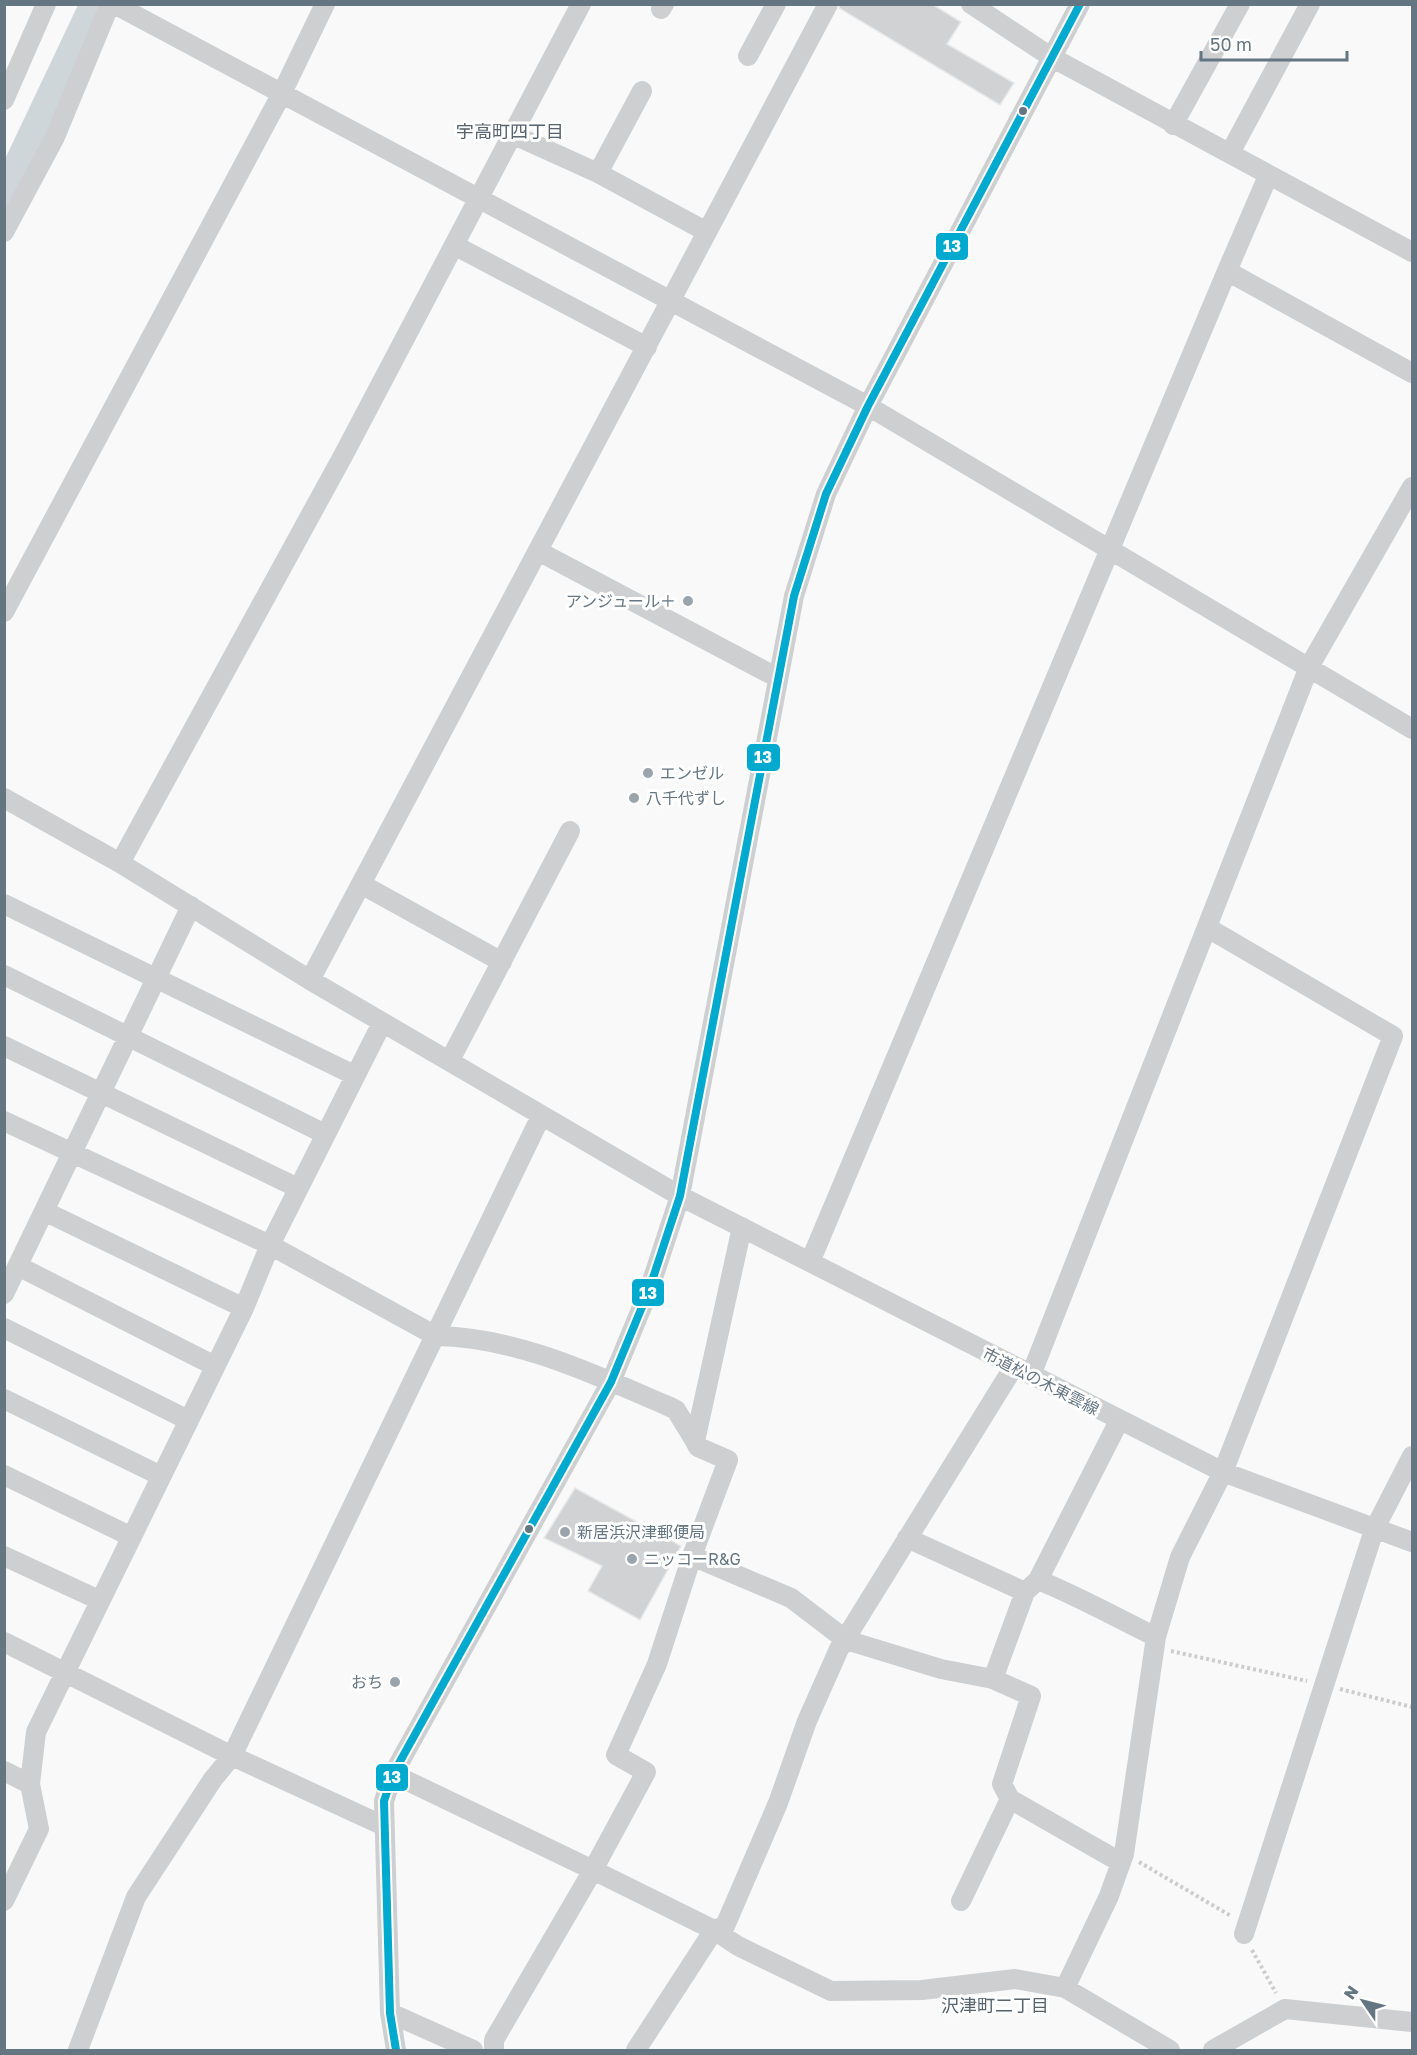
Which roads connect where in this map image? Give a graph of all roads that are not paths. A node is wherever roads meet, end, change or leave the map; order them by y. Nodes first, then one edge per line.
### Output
1 (45, 4) edge
2 (112, 4) edge
3 (325, 4) edge
4 (581, 4) edge
5 (776, 4) edge
6 (828, 4) edge
7 (971, 4) edge
8 (1080, 4) edge
9 (1240, 4) edge
10 (1310, 4) edge
11 (747, 56) dead end
12 (1051, 57) junction
13 (642, 91) dead end
14 (281, 95) junction
15 (4, 100) edge
16 (1173, 125) junction
17 (512, 134) junction
18 (1230, 153) junction
19 (598, 172) junction
20 (1268, 176) junction
21 (478, 200) junction
22 (4, 232) edge
23 (707, 232) junction
24 (454, 245) junction
25 (1413, 252) edge
26 (1227, 271) junction
27 (671, 301) junction
28 (646, 347) junction
29 (1413, 373) edge
30 (868, 406) junction
31 (1413, 488) edge
32 (1110, 549) junction
33 (538, 551) junction
34 (4, 612) edge
35 (1309, 667) junction
36 (778, 678) junction
37 (1413, 729) edge
38 (4, 798) edge
39 (570, 831) dead end
40 (120, 863) junction
41 (361, 884) junction
42 (4, 904) edge
43 (191, 906) junction
44 (1208, 928) junction
45 (502, 962) junction
46 (4, 975) edge
47 (155, 978) junction
48 (310, 980) junction
49 (382, 1023) junction
50 (128, 1036) junction
51 (4, 1046) edge
52 (450, 1060) junction
53 (354, 1075) junction
54 (101, 1092) junction
55 (541, 1116) junction
56 (4, 1121) edge
57 (325, 1134) junction
58 (72, 1152) junction
59 (298, 1188) junction
60 (680, 1196) junction
61 (44, 1211) junction
62 (741, 1227) junction
63 (270, 1245) junction
64 (810, 1262) junction
65 (18, 1266) junction
66 (4, 1294) edge
67 (244, 1308) junction
68 (4, 1328) edge
69 (436, 1336) junction
70 (215, 1366) junction
71 (1022, 1371) junction
72 (611, 1382) junction
73 (4, 1399) edge
74 (188, 1420) junction
75 (1119, 1421) junction
76 (695, 1441) junction
77 (1413, 1456) edge
78 (1222, 1472) junction
79 (4, 1475) edge
80 (161, 1476) junction
81 (1374, 1530) junction
82 (132, 1537) junction
83 (907, 1538) junction
84 (1413, 1542) edge
85 (4, 1556) edge
86 (692, 1556) junction
87 (1031, 1586) junction
88 (99, 1600) junction
89 (846, 1640) junction
90 (4, 1642) edge
91 (1156, 1642) junction
92 (64, 1670) junction
93 (993, 1679) junction
94 (232, 1756) junction
95 (4, 1771) edge
96 (393, 1773) junction
97 (30, 1784) junction
98 (1010, 1799) junction
99 (384, 1826) junction
100 (1122, 1858) junction
101 (593, 1870) junction
102 (4, 1901) edge
103 (962, 1901) dead end
104 (714, 1930) junction
105 (1244, 1934) road end
106 (1065, 1988) junction
107 (390, 2013) junction
108 (1413, 2022) edge
109 (78, 2050) edge
110 (396, 2050) edge
111 (472, 2050) edge
112 (495, 2050) edge
113 (636, 2050) edge
114 (1170, 2050) edge
115 (1213, 2050) edge

1 - 15 street
2 - 14 street
2 - 22 street
3 - 14 street
4 - 17 street
5 - 11 street
6 - 23 street
7 - 12 street
8 - 12 street
9 - 16 street
10 - 18 street
12 - 16 street
12 - 30 street
13 - 19 street
14 - 21 street
14 - 34 street
16 - 18 street
17 - 19 street
17 - 21 street
18 - 20 street
19 - 23 street
20 - 25 street
20 - 26 street
21 - 24 street
21 - 27 street
23 - 27 street
24 - 28 street
24 - 40 street
26 - 29 street
26 - 32 street
27 - 28 street
27 - 30 street
28 - 33 street
30 - 32 street
30 - 36 street
31 - 35 street
32 - 35 street
32 - 64 street
33 - 36 street
33 - 41 street
35 - 37 street
35 - 44 street
36 - 60 street
38 - 40 street, 市道松の木東雲線
39 - 45 street
40 - 43 street, 市道松の木東雲線
41 - 45 street
41 - 48 street
42 - 47 street
43 - 47 street
43 - 48 street, 市道松の木東雲線
44 - 71 street
44 - 78 street
45 - 52 street
46 - 50 street
47 - 50 street
47 - 53 street
48 - 49 street, 市道松の木東雲線
49 - 52 street, 市道松の木東雲線
49 - 53 street
50 - 54 street
50 - 57 street
51 - 54 street
52 - 55 street, 市道松の木東雲線
53 - 57 street
54 - 58 street
54 - 59 street
55 - 60 street, 市道松の木東雲線
55 - 69 street
56 - 58 street
57 - 59 street
58 - 61 street
58 - 63 street
59 - 63 street
60 - 62 street, 市道松の木東雲線
60 - 72 street
61 - 65 street
61 - 67 street
62 - 64 street, 市道松の木東雲線
62 - 76 street
63 - 67 street
63 - 69 street
64 - 71 street, 市道松の木東雲線
65 - 66 street
65 - 70 street
67 - 70 street
68 - 74 street
69 - 72 street
69 - 94 street
70 - 74 street
71 - 75 street, 市道松の木東雲線
71 - 83 street
72 - 76 street
72 - 96 street
73 - 80 street
74 - 80 street
75 - 78 street, 市道松の木東雲線
75 - 87 street
76 - 86 street
77 - 81 street
78 - 81 street, 市道松の木東雲線
78 - 91 street
79 - 82 street
80 - 82 street
81 - 84 street, 市道松の木東雲線
81 - 105 street
82 - 88 street
83 - 87 street
83 - 89 street
85 - 88 street
86 - 89 street
86 - 101 street
87 - 91 street
87 - 93 street
88 - 92 street
89 - 93 street
89 - 104 street
90 - 92 street
91 - 100 street
92 - 94 street
92 - 97 street
93 - 98 street
94 - 99 street
94 - 109 street
95 - 97 street
96 - 99 street
96 - 101 street
97 - 102 street
98 - 100 street
98 - 103 street
99 - 107 street
100 - 106 street
101 - 104 street
101 - 112 street
104 - 106 street
104 - 113 street
106 - 114 street
107 - 110 street
107 - 111 street
108 - 115 street

